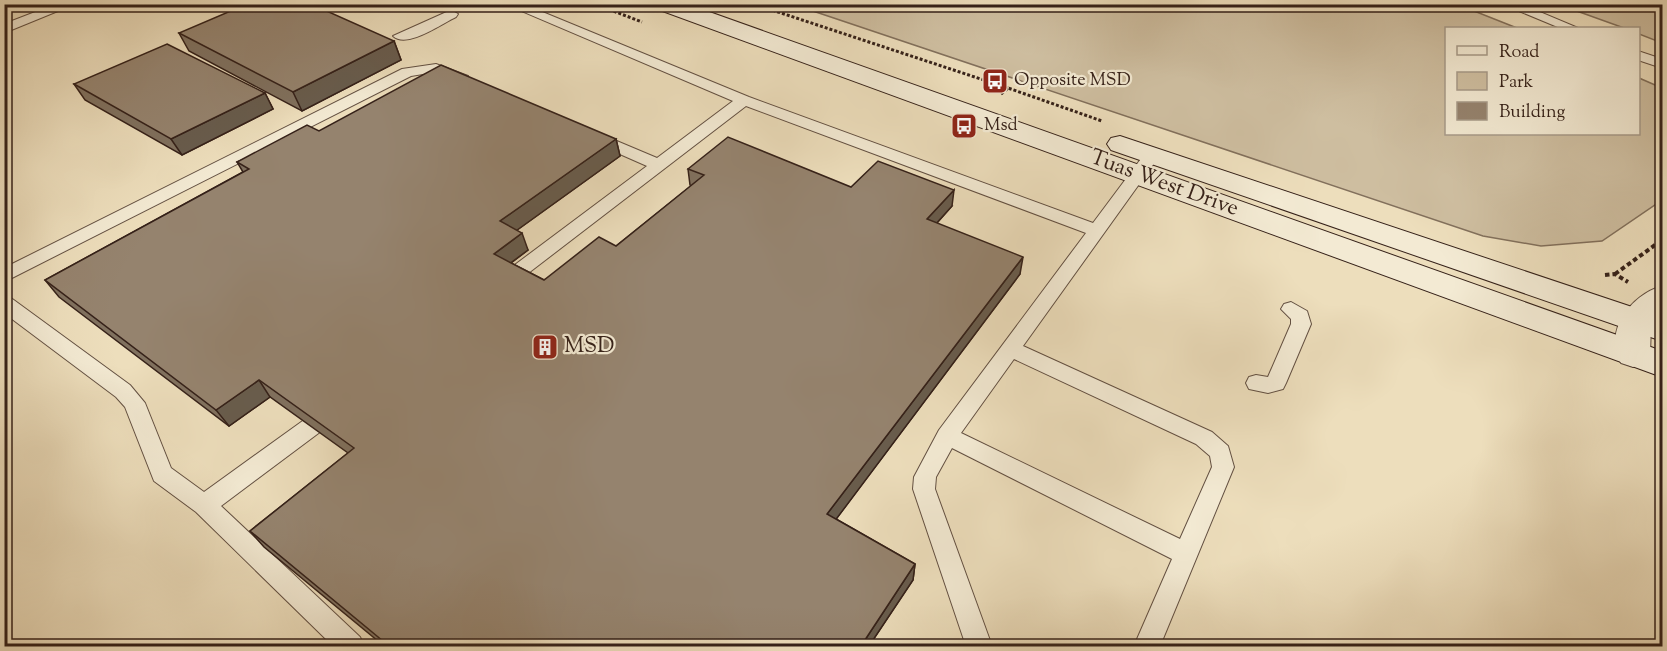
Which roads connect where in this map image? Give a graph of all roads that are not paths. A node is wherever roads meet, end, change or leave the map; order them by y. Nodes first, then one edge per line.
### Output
1 (69, 4) edge
2 (511, 4) edge
3 (665, 4) edge
4 (716, 4) edge
5 (1508, 4) edge
6 (451, 14) dead end
7 (1568, 27) edge
8 (4, 29) edge
9 (400, 36) dead end
10 (1640, 56) edge
11 (1662, 64) edge
12 (476, 83) edge
13 (744, 100) junction
14 (583, 131) edge
15 (658, 165) junction
16 (1145, 165) junction
17 (1097, 231) junction
18 (4, 276) edge
19 (511, 277) edge
20 (1662, 297) edge
21 (4, 303) edge
22 (1291, 309) dead end
23 (1649, 324) edge
24 (1009, 348) junction
25 (1648, 359) edge
26 (1256, 383) dead end
27 (312, 426) edge
28 (947, 436) junction
29 (204, 505) junction
30 (1186, 554) junction
31 (351, 646) edge
32 (979, 646) edge
33 (1147, 646) edge

1 - 8 lane
2 - 13 lane
3 - 16 main road, Tuas West Drive
4 - 16 main road, Tuas West Drive
5 - 7 lane
6 - 9 lane
10 - 11 lane
12 - 18 lane
13 - 15 lane
13 - 17 lane
14 - 15 lane
15 - 19 lane
16 - 17 lane
16 - 23 main road, Tuas West Drive
16 - 25 main road, Tuas West Drive
17 - 24 lane
20 - 23 main road
21 - 29 lane
22 - 26 lane
23 - 25 main road
24 - 28 lane
24 - 30 lane
27 - 29 lane
28 - 30 lane
28 - 32 lane
29 - 31 lane
30 - 33 lane

